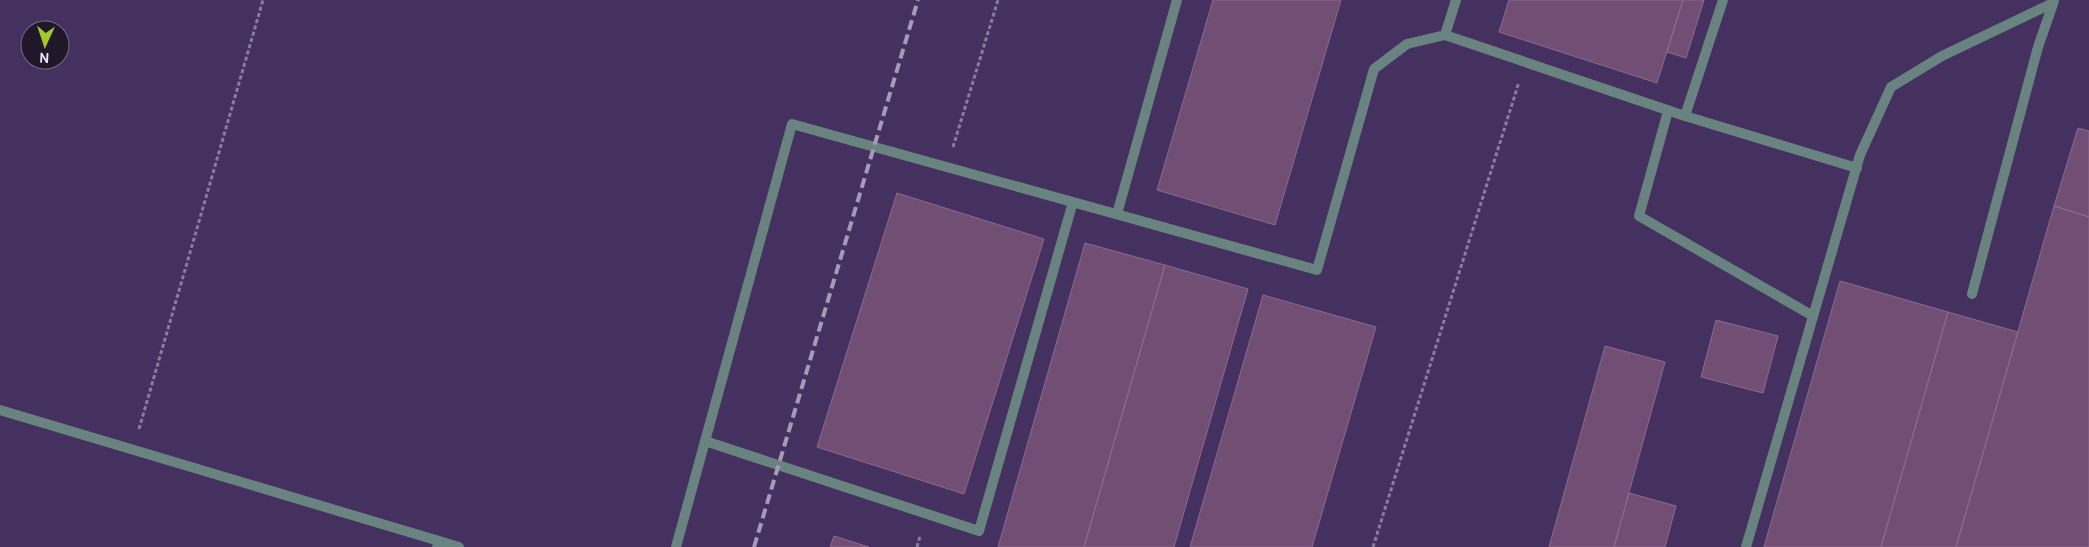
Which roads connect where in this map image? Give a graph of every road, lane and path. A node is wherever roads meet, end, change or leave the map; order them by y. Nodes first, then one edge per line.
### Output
1 (262, 0) edge
2 (998, 0) edge
3 (1178, 0) edge
4 (1456, 0) edge
5 (1723, 0) edge
6 (2054, 2) edge
7 (1445, 35) junction
8 (1525, 62) junction
9 (1668, 111) junction
10 (1685, 116) junction
11 (947, 167) junction
12 (1857, 168) junction
13 (1073, 202) junction
14 (1117, 214) junction
15 (1972, 294) dead end
16 (1813, 316) junction
17 (0, 410) edge
18 (705, 441) junction
19 (133, 450) junction
20 (438, 544) edge
21 (459, 547) edge
22 (676, 547) edge
23 (1372, 547) edge
24 (1746, 547) edge

1 - 19 path
2 - 11 path
3 - 14 street
4 - 7 street
5 - 10 street
6 - 12 street
6 - 15 street
7 - 8 street
7 - 14 street
8 - 9 street
8 - 23 path
9 - 10 street
9 - 16 street
10 - 12 street
11 - 13 street
11 - 18 street
12 - 16 street
13 - 14 street
13 - 18 street
16 - 24 street
17 - 19 street
18 - 22 street
19 - 20 street
20 - 21 street

